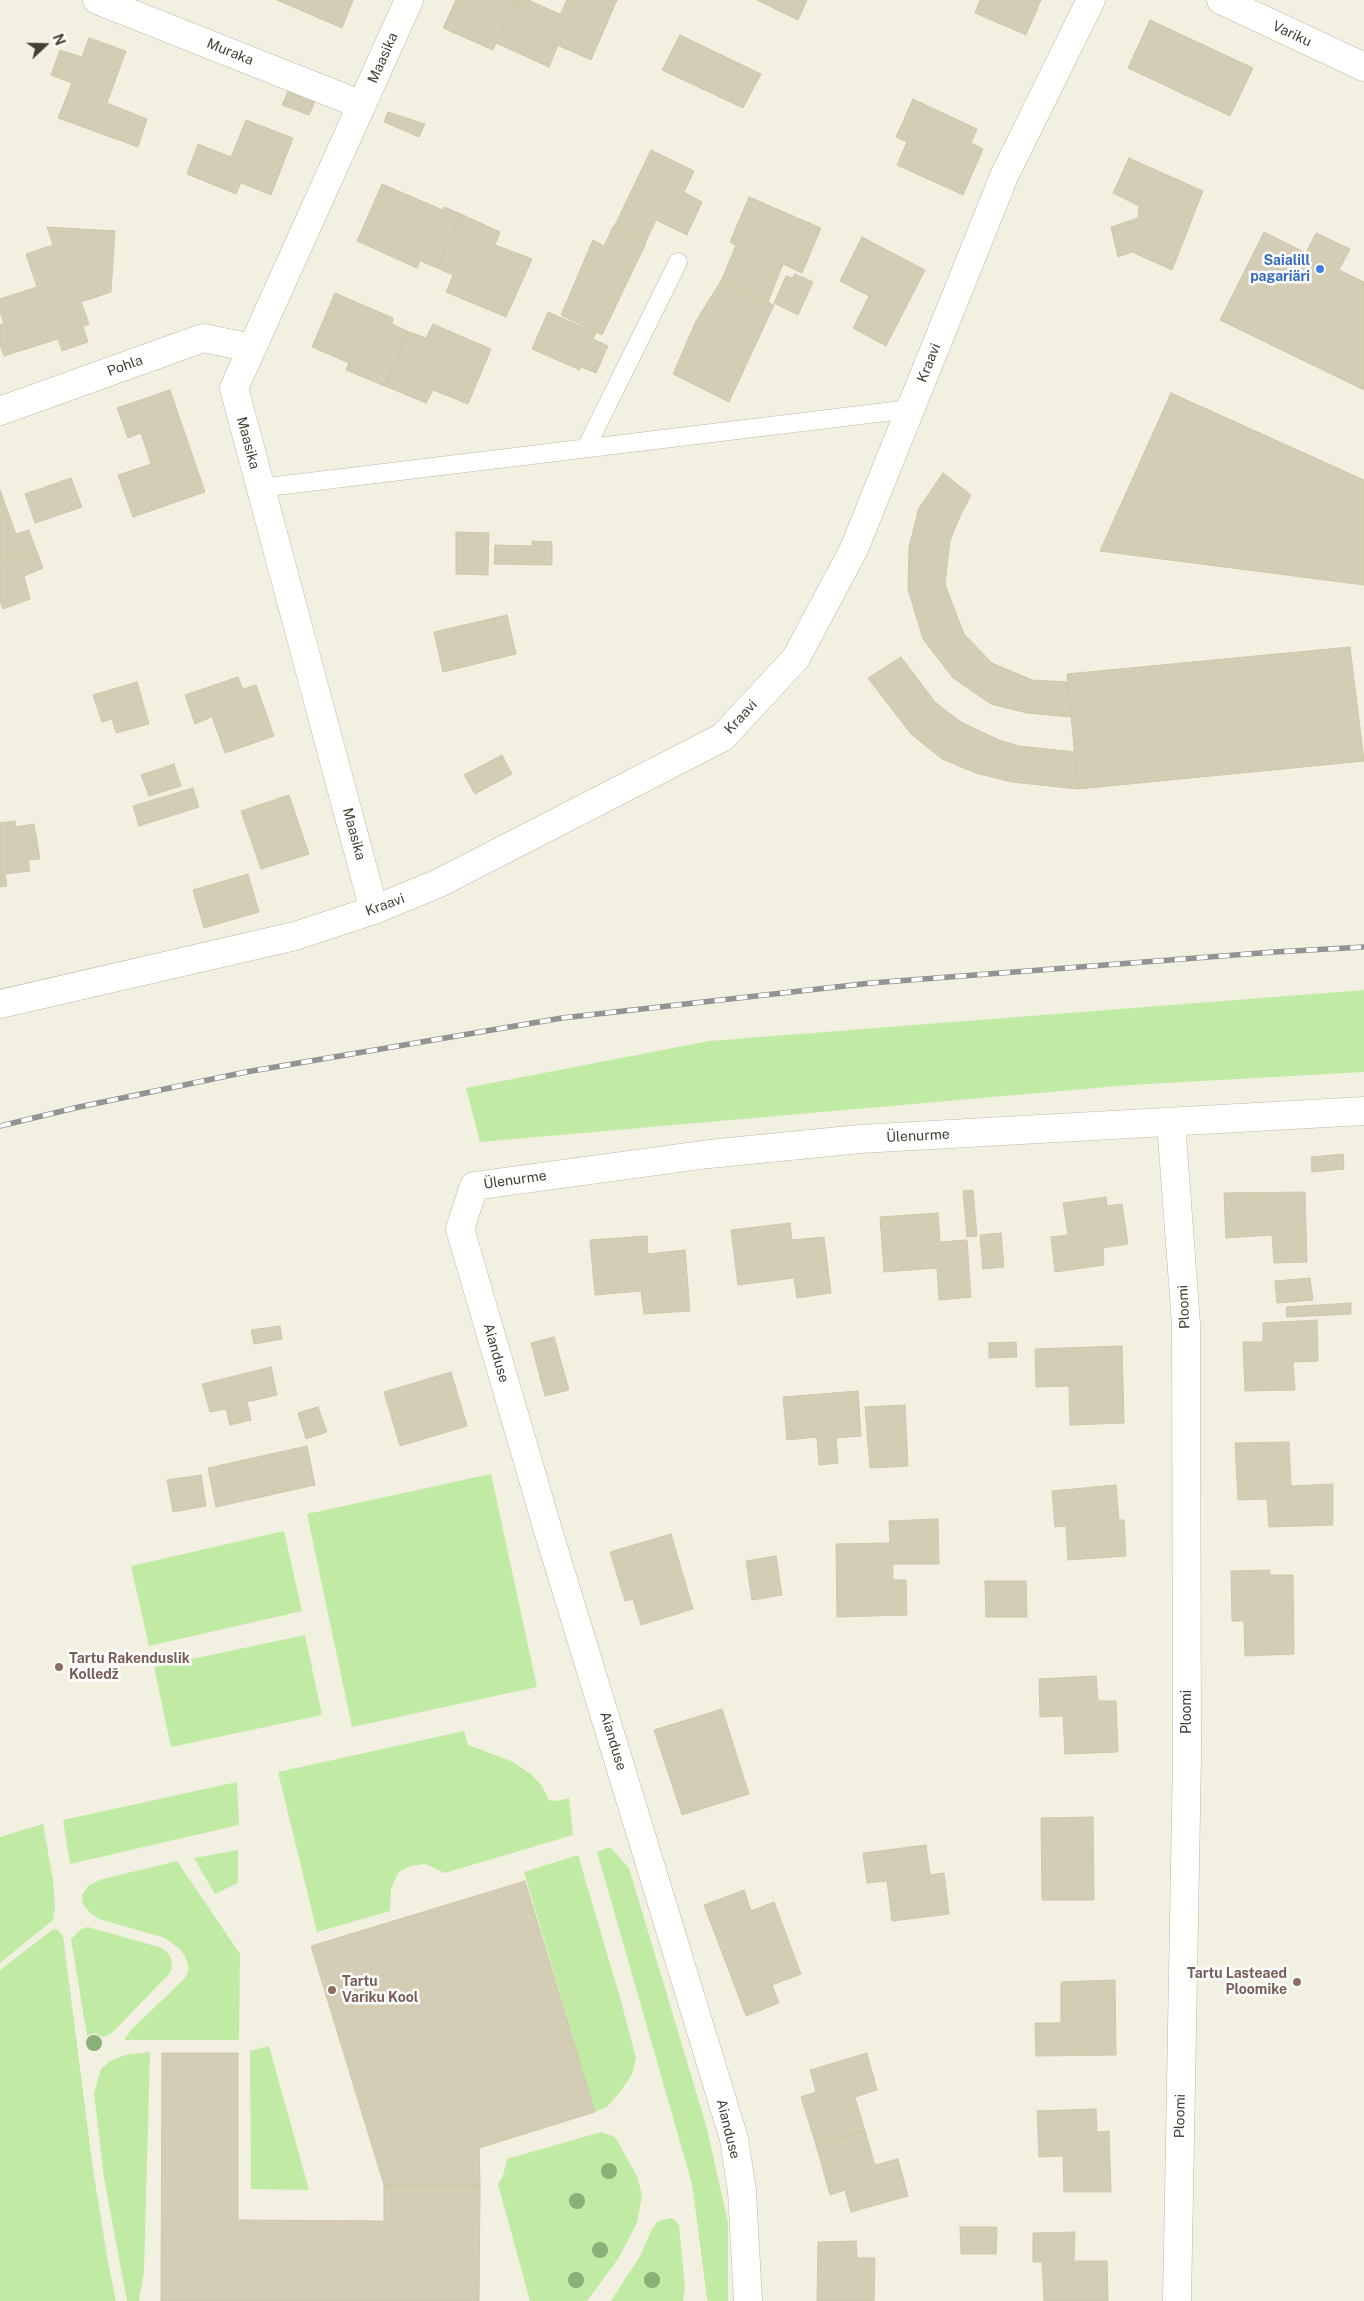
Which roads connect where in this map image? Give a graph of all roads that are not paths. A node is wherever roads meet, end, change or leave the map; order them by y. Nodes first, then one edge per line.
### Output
1 (97, 0) edge
2 (409, 0) edge
3 (1091, 0) edge
4 (1220, 0) edge
5 (1363, 67) edge
6 (362, 104) junction
7 (678, 262) dead end
8 (252, 348) junction
9 (910, 409) junction
10 (0, 411) edge
11 (586, 448) junction
12 (260, 488) junction
13 (374, 910) junction
14 (0, 1004) edge
15 (1364, 1110) edge
16 (1171, 1122) junction
17 (474, 1186) joint
18 (748, 2301) edge
19 (1177, 2301) edge

1 - 6 street, Muraka
2 - 6 street, Maasika
3 - 9 street, Kraavi
4 - 5 street, Variku
6 - 8 street, Maasika
7 - 11 lane
8 - 10 street, Pohla
8 - 12 street, Maasika
9 - 11 lane
9 - 13 street, Kraavi
11 - 12 lane
12 - 13 street, Maasika
13 - 14 street, Kraavi
15 - 16 street, Ülenurme
16 - 17 street, Ülenurme
16 - 19 street, Ploomi
17 - 18 street, Aianduse

